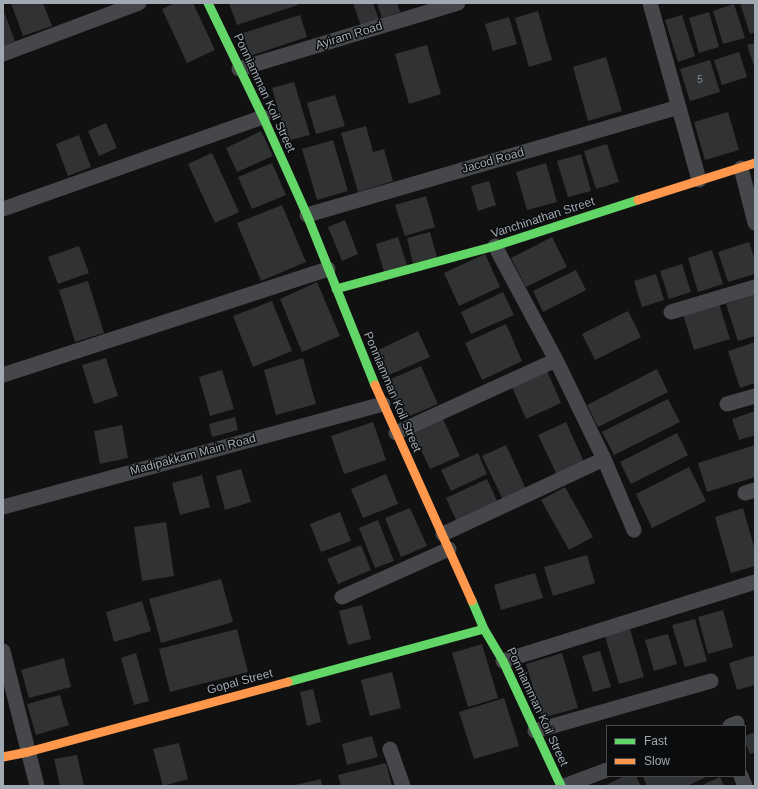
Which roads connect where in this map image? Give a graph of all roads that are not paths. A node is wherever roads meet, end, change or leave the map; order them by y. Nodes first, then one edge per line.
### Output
1 (139, 3) edge
2 (208, 3) edge
3 (458, 3) edge
4 (651, 3) edge
5 (3, 54) edge
6 (239, 69) junction
7 (678, 107) junction
8 (263, 117) junction
9 (748, 166) edge
10 (699, 180) junction
11 (3, 209) edge
12 (307, 215) junction
13 (755, 223) edge
14 (495, 246) junction
15 (328, 269) junction
16 (755, 287) edge
17 (336, 289) junction
18 (671, 312) dead end
19 (556, 360) junction
20 (3, 375) edge
21 (755, 396) edge
22 (383, 404) junction
23 (727, 404) dead end
24 (396, 433) junction
25 (604, 459) junction
26 (3, 507) edge
27 (634, 530) dead end
28 (443, 534) junction
29 (450, 549) junction
30 (755, 582) edge
31 (342, 597) dead end
32 (484, 629) junction
33 (3, 651) edge
34 (503, 661) junction
35 (711, 681) dead end
36 (535, 731) junction
37 (390, 749) dead end
38 (28, 752) junction
39 (3, 757) edge
40 (606, 770) edge
41 (37, 786) edge
42 (403, 786) edge
43 (561, 786) edge
44 (564, 786) edge

1 - 5 street
2 - 6 street, Ponniamman Koil Street
3 - 6 street, Ayiram Road
4 - 7 street
6 - 8 street, Ponniamman Koil Street
7 - 10 street
7 - 12 street, Jacod Road
8 - 11 street
8 - 12 street, Ponniamman Koil Street
9 - 10 street, Vanchinathan Street
9 - 13 street
10 - 14 street, Vanchinathan Street
12 - 15 street, Ponniamman Koil Street
14 - 17 street, Vanchinathan Street
14 - 19 street
15 - 17 street, Ponniamman Koil Street
15 - 20 street
16 - 18 street
17 - 22 street, Ponniamman Koil Street
19 - 24 street
19 - 25 street
21 - 23 street
22 - 24 street, Ponniamman Koil Street
22 - 26 street, Madipakkam Main Road
24 - 28 street, Ponniamman Koil Street
25 - 27 street
25 - 28 street
28 - 29 street, Ponniamman Koil Street
29 - 31 street
29 - 32 street, Ponniamman Koil Street
30 - 34 street
32 - 34 street, Ponniamman Koil Street
32 - 38 street, Gopal Street
33 - 38 street
34 - 36 street, Ponniamman Koil Street
35 - 36 street
36 - 43 street, Ponniamman Koil Street
37 - 42 street
38 - 39 street, Gopal Street
38 - 41 street
40 - 44 street

